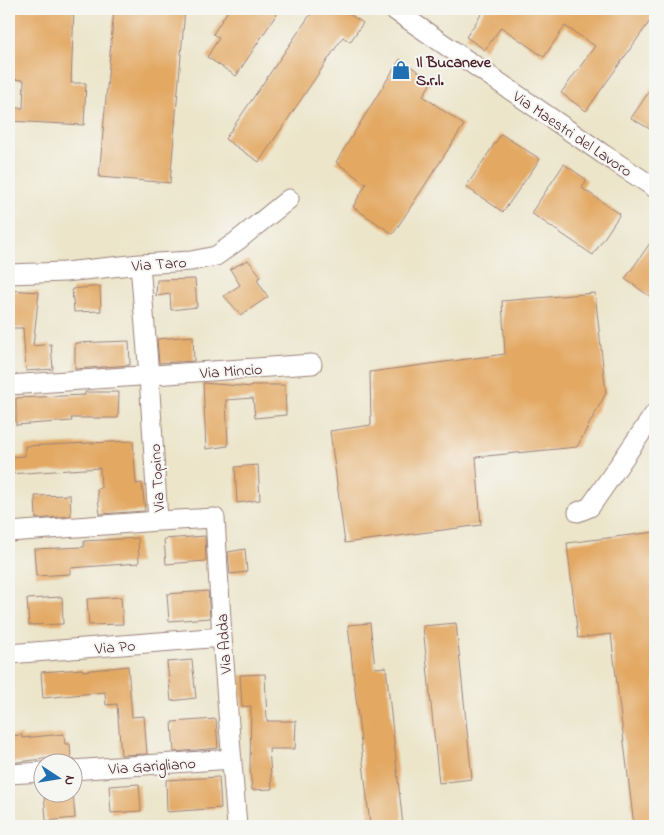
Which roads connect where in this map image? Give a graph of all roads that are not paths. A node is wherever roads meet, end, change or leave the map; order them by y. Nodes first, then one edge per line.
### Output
1 (393, 9) edge
2 (655, 188) edge
3 (288, 199) dead end
4 (140, 264) junction
5 (9, 274) edge
6 (312, 364) dead end
7 (149, 376) junction
8 (9, 385) edge
9 (655, 414) edge
10 (578, 512) dead end
11 (158, 521) junction
12 (9, 532) edge
13 (222, 637) junction
14 (9, 654) edge
15 (232, 760) junction
16 (82, 769) edge
17 (32, 773) edge
18 (9, 774) edge
19 (238, 826) edge

1 - 2 street, Via Maestri del Lavoro
3 - 4 street, Via Taro
4 - 5 street, Via Taro
4 - 7 street
6 - 7 street, Via Mincio
7 - 8 street, Via Mincio
7 - 11 street, Via Topino
9 - 10 street
11 - 12 street, Via Topino
11 - 13 street, Via Adda
13 - 14 street, Via Po
13 - 15 street, Via Adda
15 - 16 street, Via Garigliano
15 - 19 street, Via Adda
17 - 18 street

